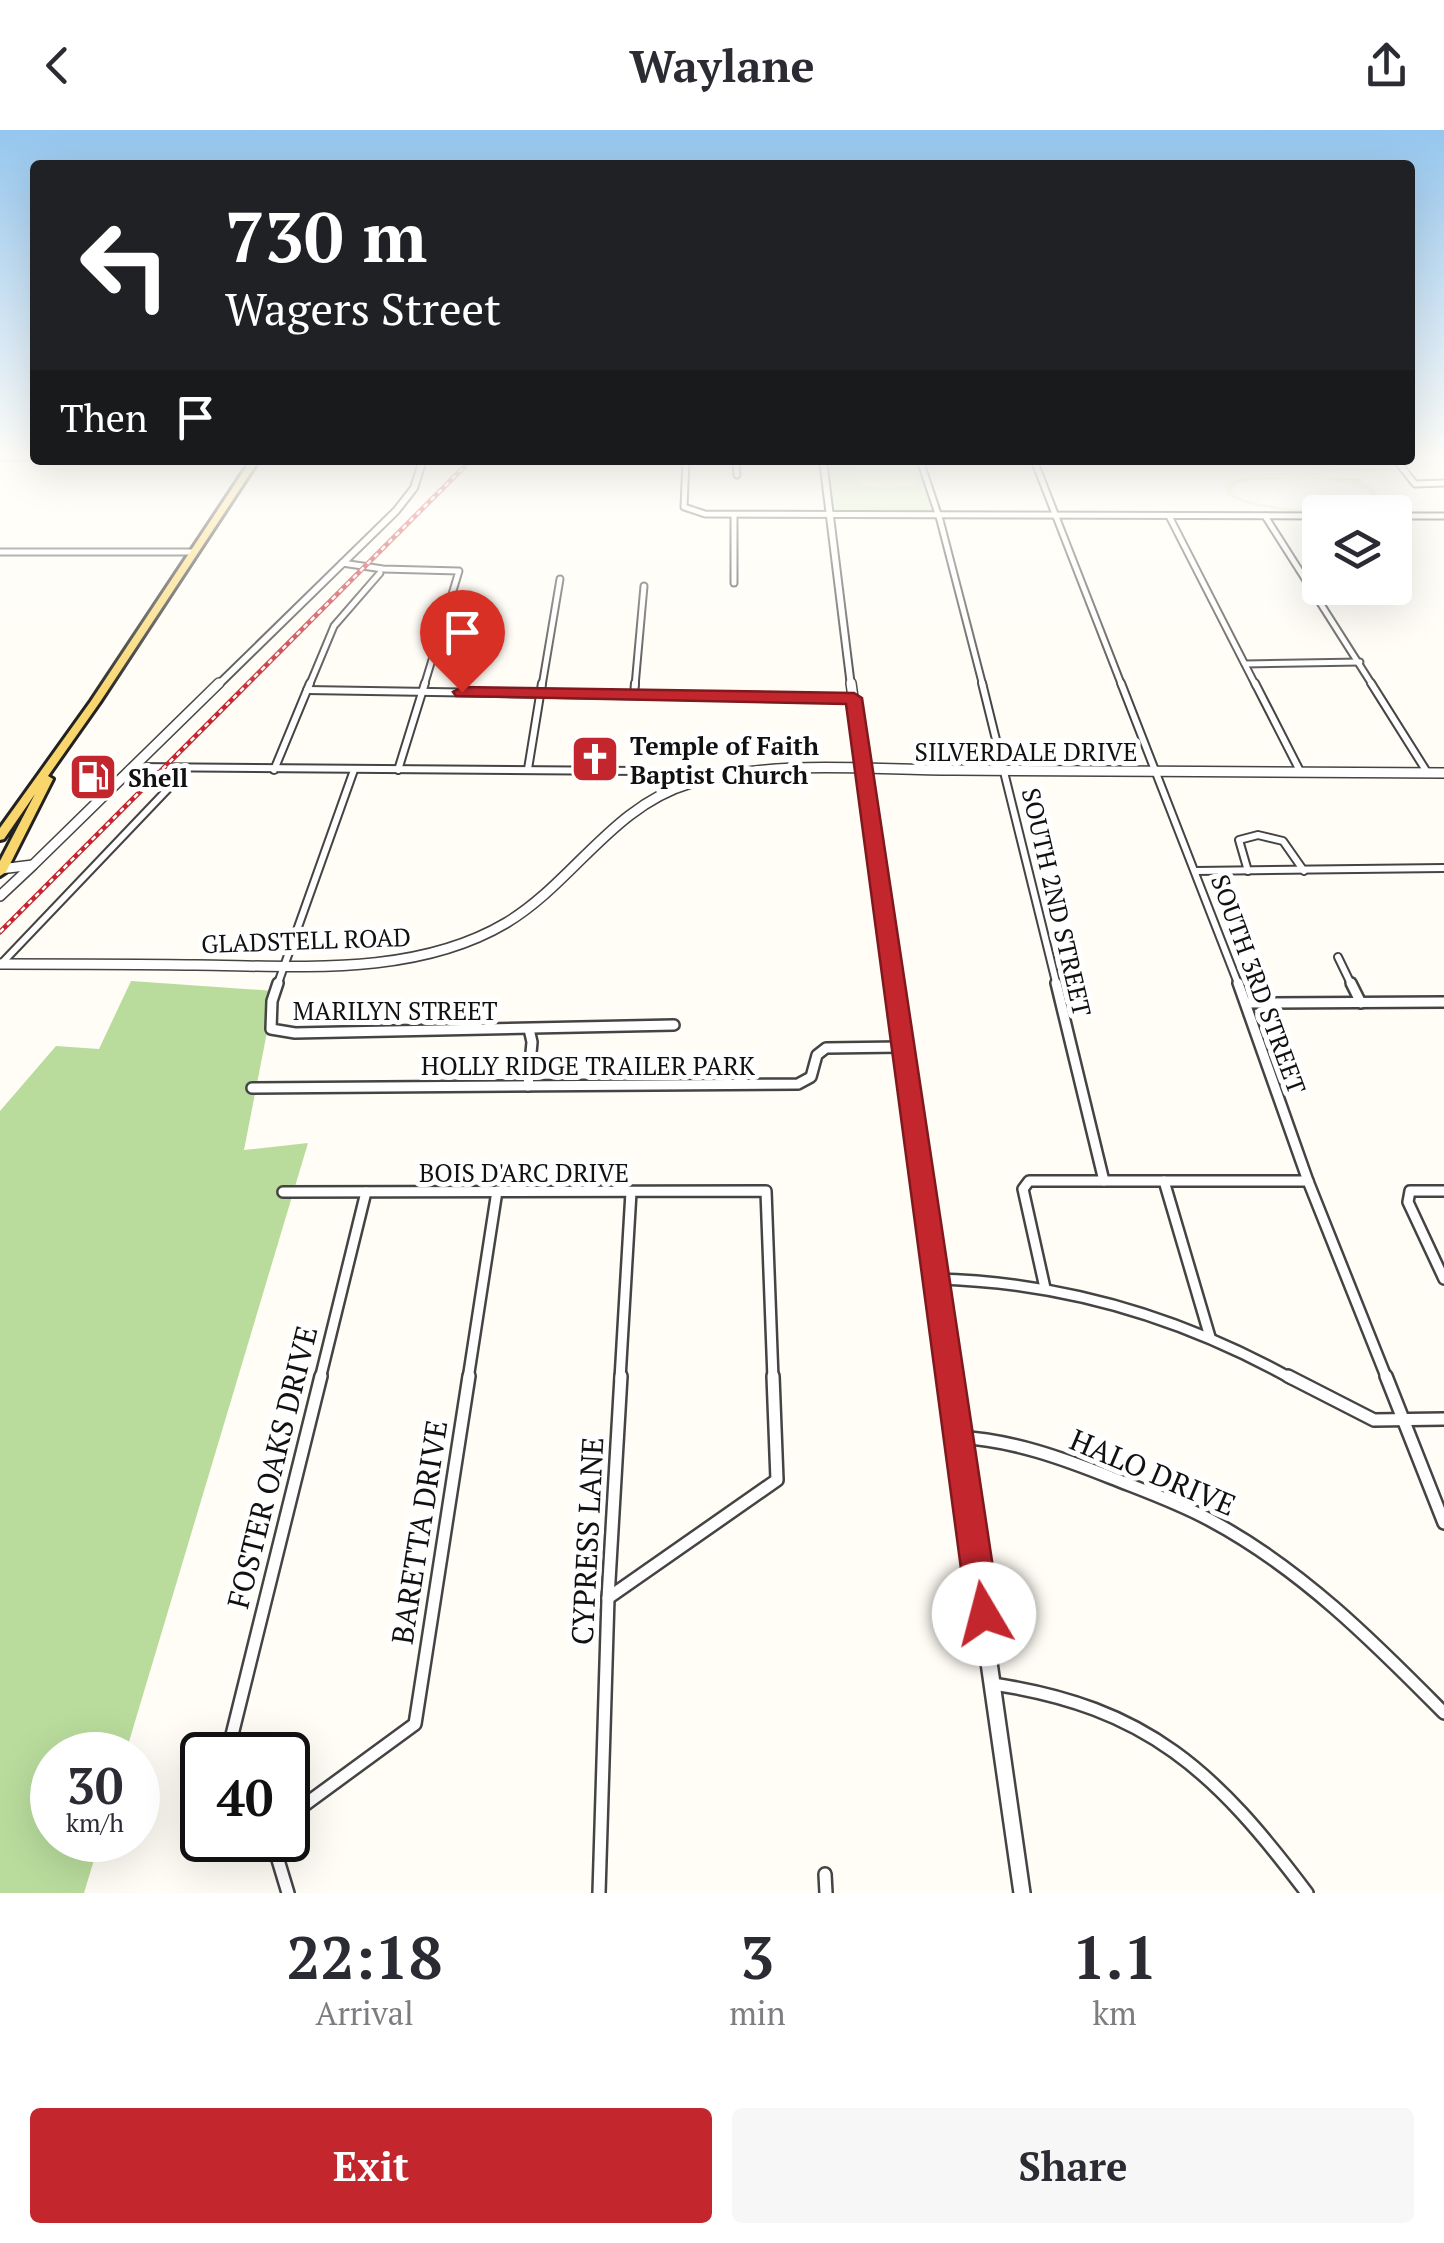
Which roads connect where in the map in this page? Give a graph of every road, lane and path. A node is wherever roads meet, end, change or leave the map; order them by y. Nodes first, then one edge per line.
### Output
1 (203, 538) edge
2 (366, 538) edge
3 (734, 538) edge
4 (833, 538) edge
5 (944, 538) edge
6 (1066, 538) edge
7 (1181, 538) edge
8 (1279, 538) edge
9 (0, 552) edge
10 (194, 552) junction
11 (342, 563) junction
12 (380, 573) dead end
13 (560, 580) dead end
14 (734, 583) dead end
15 (644, 586) dead end
16 (1360, 662) junction
17 (1246, 664) junction
18 (307, 690) junction
19 (422, 692) junction
20 (541, 692) junction
21 (634, 694) junction
22 (854, 698) junction
23 (67, 741) junction
24 (134, 767) junction
25 (528, 769) junction
26 (186, 770) junction
27 (274, 770) junction
28 (354, 770) junction
29 (398, 770) junction
30 (862, 770) junction
31 (1005, 770) junction
32 (1158, 772) junction
33 (1428, 772) junction
34 (1444, 772) edge
35 (1302, 773) junction
36 (678, 788) junction
37 (0, 836) edge
38 (33, 865) junction
39 (1444, 868) edge
40 (1, 870) edge
41 (1196, 871) junction
42 (1248, 871) junction
43 (1304, 871) junction
44 (0, 896) edge
45 (1338, 956) dead end
46 (0, 964) edge
47 (284, 965) junction
48 (1246, 1002) junction
49 (1444, 1002) edge
50 (1361, 1004) junction
51 (674, 1025) dead end
52 (529, 1029) junction
53 (902, 1047) junction
54 (528, 1086) junction
55 (252, 1088) dead end
56 (1104, 1180) junction
57 (1164, 1181) junction
58 (1308, 1181) junction
59 (1444, 1191) edge
60 (283, 1192) dead end
61 (366, 1192) junction
62 (497, 1192) junction
63 (631, 1192) junction
64 (936, 1279) junction
65 (1444, 1279) edge
66 (1044, 1288) junction
67 (1210, 1337) junction
68 (1402, 1418) junction
69 (1444, 1418) edge
70 (958, 1437) junction
71 (1444, 1523) edge
72 (608, 1598) junction
73 (994, 1684) junction
74 (1444, 1713) edge
75 (234, 1732) edge
76 (310, 1802) edge
77 (279, 1862) edge
78 (825, 1874) dead end
79 (288, 1893) edge
80 (599, 1893) edge
81 (826, 1893) edge
82 (1022, 1893) edge
83 (1307, 1893) edge

1 - 10 main road
2 - 11 street
3 - 14 street
4 - 22 street
5 - 31 street, SOUTH 2ND STREET
6 - 32 street, SOUTH 3RD STREET
7 - 17 street
8 - 16 street
9 - 10 street
10 - 23 main road
11 - 19 street
11 - 24 street
12 - 18 street
13 - 20 street
15 - 21 street
16 - 17 street
16 - 33 street
17 - 35 street
18 - 19 street
18 - 27 street
19 - 20 street
19 - 29 street
20 - 21 street
20 - 25 street
21 - 22 street
22 - 30 street
23 - 37 main road
23 - 40 main road
24 - 26 street
24 - 38 street
25 - 29 street
25 - 36 street
26 - 27 street
26 - 46 street
27 - 28 street
28 - 29 street
28 - 47 street, MARILYN STREET
30 - 31 street, SILVERDALE DRIVE
30 - 36 street, SILVERDALE DRIVE
30 - 53 street
31 - 32 street, SILVERDALE DRIVE
31 - 56 street, SOUTH 2ND STREET
32 - 35 street, SILVERDALE DRIVE
32 - 41 street, SOUTH 3RD STREET
33 - 34 street, SILVERDALE DRIVE
33 - 35 street, SILVERDALE DRIVE
36 - 47 street, GLADSTELL ROAD
38 - 40 street
38 - 44 street
39 - 43 street
41 - 42 street
41 - 48 street, SOUTH 3RD STREET
42 - 43 street
42 - 43 street
45 - 50 street
46 - 47 street, GLADSTELL ROAD
47 - 52 street, MARILYN STREET
48 - 50 street
48 - 58 street, SOUTH 3RD STREET
49 - 50 street
51 - 52 street, MARILYN STREET
52 - 54 street
53 - 54 street, HOLLY RIDGE TRAILER PARK
53 - 64 street
54 - 55 street, HOLLY RIDGE TRAILER PARK
56 - 57 street
56 - 66 street
57 - 58 street
57 - 67 street
58 - 68 street, SOUTH 3RD STREET
59 - 65 street
60 - 61 street, BOIS D'ARC DRIVE
61 - 62 street, BOIS D'ARC DRIVE
61 - 75 street, FOSTER OAKS DRIVE
62 - 63 street, BOIS D'ARC DRIVE
62 - 76 street, BARETTA DRIVE
63 - 72 street, CYPRESS LANE
63 - 72 street, BOIS D'ARC DRIVE
64 - 66 street
64 - 70 street
66 - 67 street
67 - 68 street
68 - 69 street
68 - 71 street, SOUTH 3RD STREET
70 - 73 street
70 - 74 street, HALO DRIVE
72 - 80 street, CYPRESS LANE
73 - 82 street
73 - 83 street
77 - 79 street
78 - 81 street

